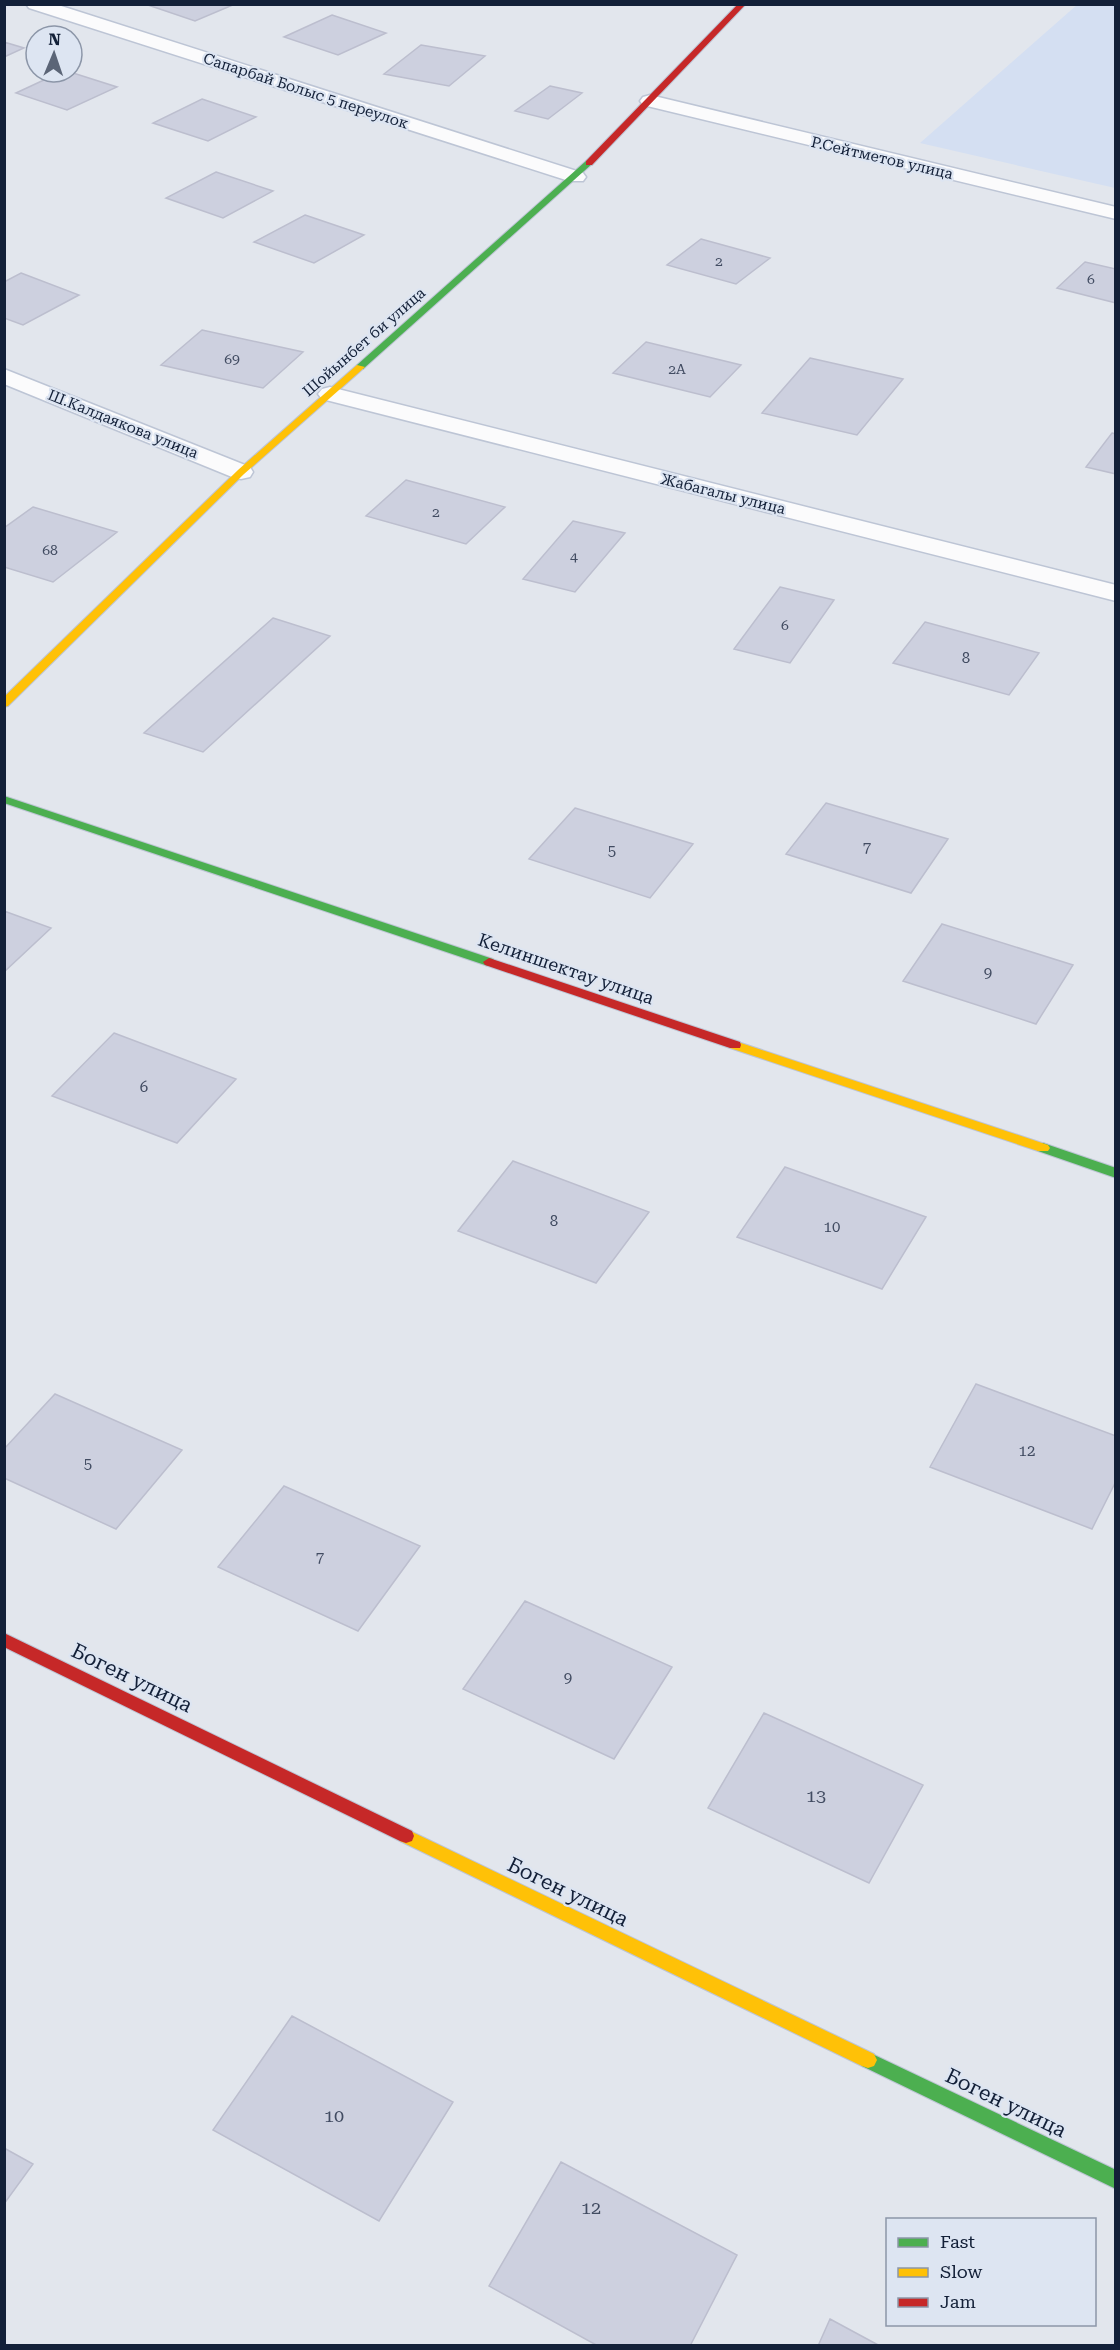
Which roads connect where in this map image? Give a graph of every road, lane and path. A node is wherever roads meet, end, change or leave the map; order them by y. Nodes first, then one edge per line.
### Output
1 (35, 4) edge
2 (743, 4) edge
3 (650, 101) junction
4 (576, 177) junction
5 (1116, 213) edge
6 (4, 375) edge
7 (330, 394) junction
8 (241, 472) junction
9 (1116, 593) edge
10 (4, 704) edge
11 (4, 800) edge
12 (1116, 1173) edge
13 (4, 1639) edge
14 (1116, 2180) edge

1 - 4 street, Сапарбай Болыс 5 переулок
2 - 3 street, Шойынбет би улица
3 - 4 street, Шойынбет би улица
3 - 5 street, Р.Сейтметов улица
4 - 7 street, Шойынбет би улица
6 - 8 street, Ш.Калдаякова улица
7 - 8 street, Шойынбет би улица
7 - 9 street, Жабагалы улица
8 - 10 street, Шойынбет би улица
11 - 12 street, Келиншектау улица
13 - 14 street, Боген улица

